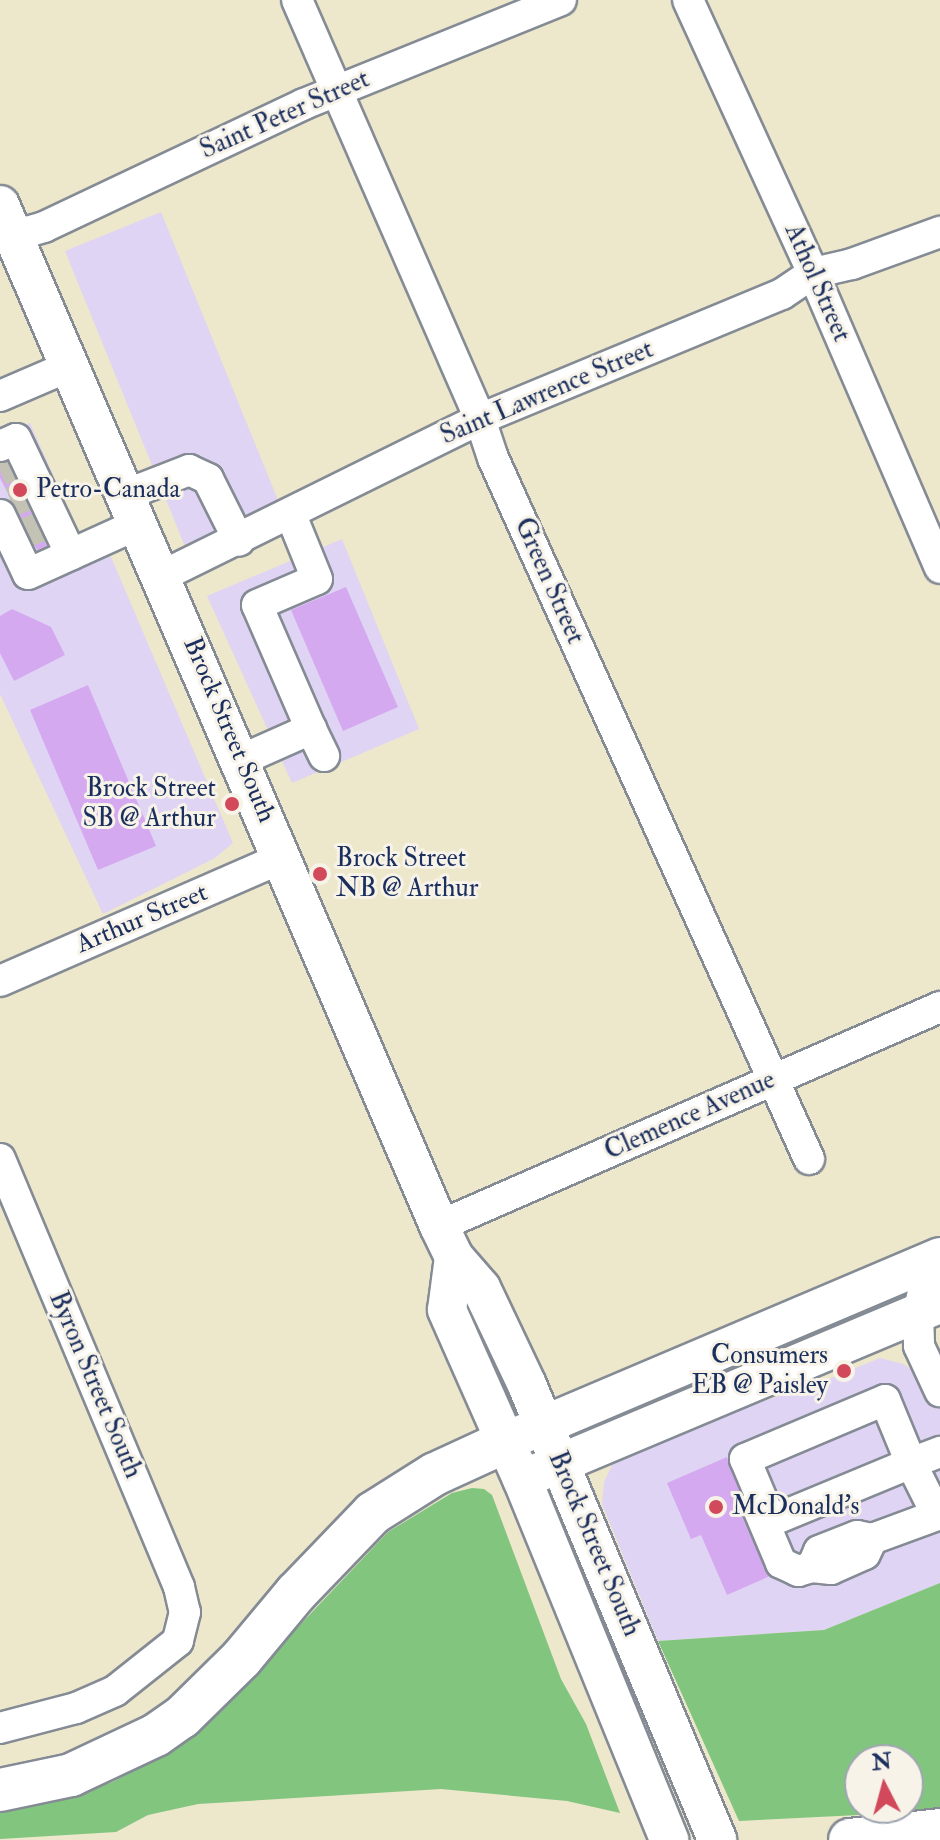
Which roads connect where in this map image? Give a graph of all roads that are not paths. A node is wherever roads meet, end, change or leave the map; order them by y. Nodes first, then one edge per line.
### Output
1 (297, 0) edge
2 (561, 0) edge
3 (688, 0) edge
4 (337, 91) junction
5 (6, 220) edge
6 (940, 232) edge
7 (813, 273) junction
8 (70, 366) junction
9 (0, 396) edge
10 (480, 419) junction
11 (15, 456) edge
12 (132, 510) junction
13 (25, 514) edge
14 (291, 515) junction
15 (239, 541) junction
16 (71, 555) junction
17 (940, 568) edge
18 (162, 576) junction
19 (241, 760) junction
20 (284, 857) junction
21 (0, 981) edge
22 (940, 1007) edge
23 (775, 1078) junction
24 (0, 1159) edge
25 (809, 1159) dead end
26 (447, 1242) junction
27 (935, 1259) edge
28 (929, 1309) edge
29 (940, 1391) edge
30 (544, 1425) junction
31 (505, 1442) junction
32 (940, 1452) edge
33 (560, 1463) junction
34 (911, 1463) junction
35 (747, 1464) junction
36 (522, 1479) junction
37 (938, 1514) edge
38 (0, 1728) edge
39 (0, 1790) edge
40 (940, 1830) edge
41 (669, 1840) edge
42 (717, 1840) edge
43 (850, 1840) edge

1 - 4 street, Green Street
2 - 4 street, Saint Peter Street
3 - 7 street, Athol Street
4 - 5 street, Saint Peter Street
4 - 10 street, Green Street
5 - 8 main road, Brock Street South
6 - 7 street, Saint Lawrence Street
7 - 10 street, Saint Lawrence Street
7 - 17 street, Athol Street
8 - 9 street
8 - 12 main road, Brock Street South
10 - 14 street, Saint Lawrence Street
10 - 23 street, Green Street
11 - 13 street
12 - 15 street
12 - 16 street
12 - 18 main road, Brock Street South
13 - 16 street
13 - 16 street
14 - 15 street, Saint Lawrence Street
14 - 19 street
15 - 18 street, Saint Lawrence Street
18 - 19 main road, Brock Street South
19 - 20 main road, Brock Street South
20 - 21 street, Arthur Street
20 - 26 main road, Brock Street South
22 - 23 street, Clemence Avenue
23 - 25 street, Green Street
23 - 26 street, Clemence Avenue
24 - 38 street, Byron Street South
26 - 30 main road, Brock Street South
26 - 31 main road, Brock Street South
27 - 28 street
27 - 30 main road
28 - 29 street
28 - 33 main road
30 - 31 main road
30 - 33 main road, Brock Street South
31 - 36 main road, Brock Street South
31 - 39 highway
32 - 34 street
33 - 36 main road
33 - 42 main road, Brock Street South
34 - 35 street
34 - 35 street
34 - 37 street
35 - 37 street
36 - 41 main road, Brock Street South
40 - 43 highway

